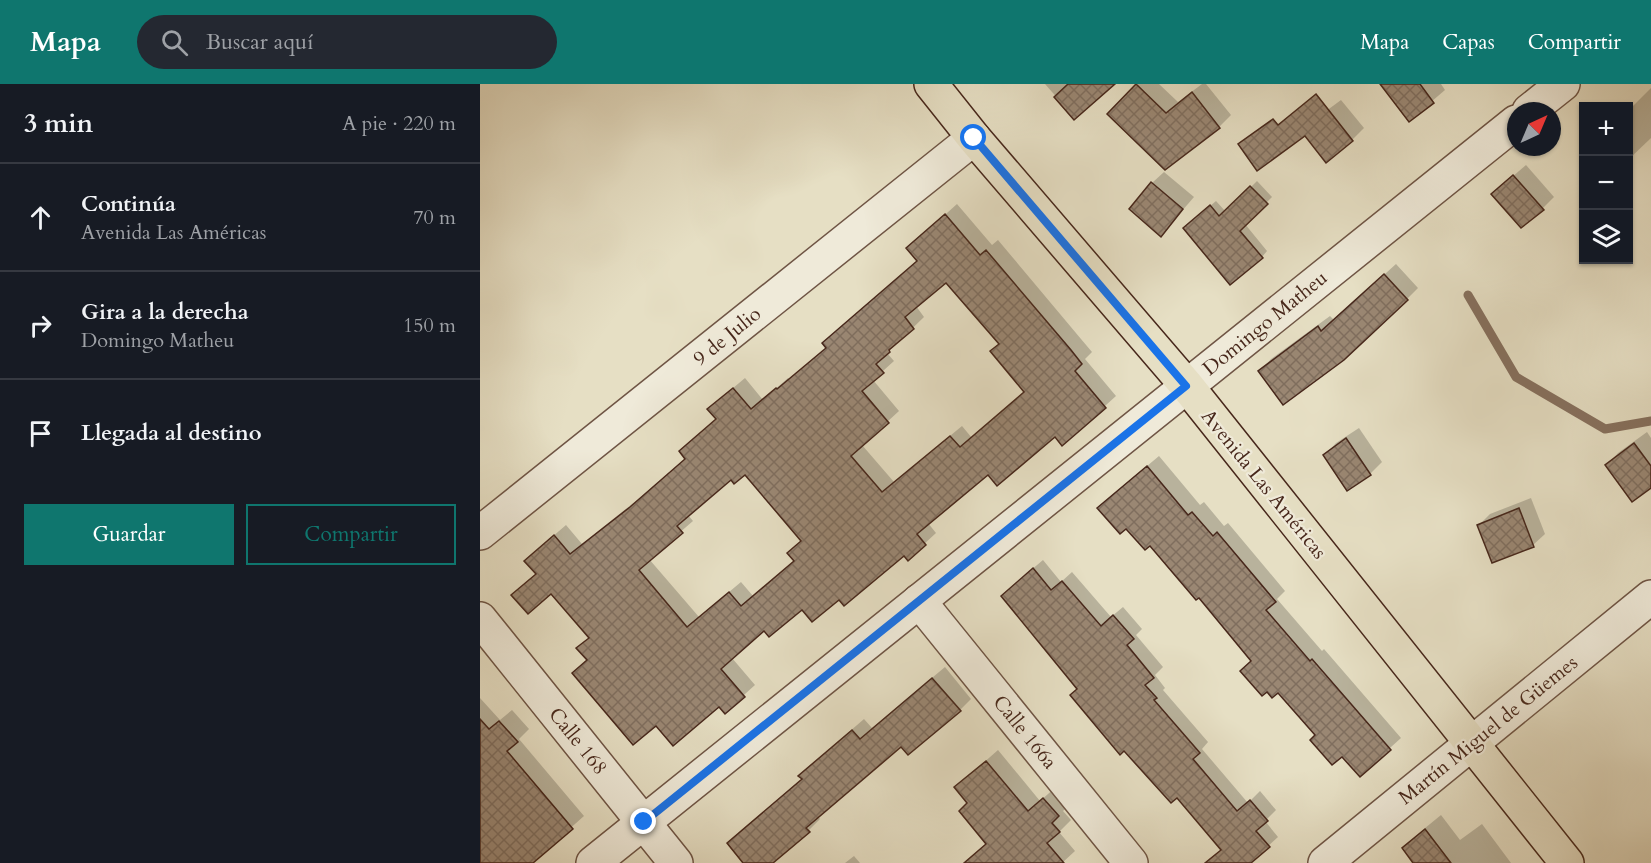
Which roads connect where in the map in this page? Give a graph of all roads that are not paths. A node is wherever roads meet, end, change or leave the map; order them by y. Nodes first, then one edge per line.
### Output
1 (931, 84) edge
2 (1563, 84) edge
3 (1540, 102) edge
4 (1507, 129) edge
5 (974, 138) junction
6 (1186, 386) junction
7 (480, 533) edge
8 (1651, 597) edge
9 (919, 601) junction
10 (480, 619) edge
11 (1472, 743) junction
12 (644, 822) junction
13 (593, 863) edge
14 (676, 863) edge
15 (1131, 863) edge
16 (1325, 863) edge
17 (1567, 863) edge

1 - 5 main road, Avenida Las Américas
2 - 3 street
4 - 6 street, Domingo Matheu
5 - 6 main road, Avenida Las Américas
5 - 7 street, 9 de Julio
6 - 9 street, Domingo Matheu
6 - 11 main road, Avenida Las Américas
8 - 11 street, Martín Miguel de Güemes
9 - 12 street, Domingo Matheu
9 - 15 street, Calle 166a
10 - 12 street, Calle 168
11 - 16 street, Martín Miguel de Güemes
11 - 17 main road, Avenida Las Américas
12 - 13 street, Domingo Matheu
12 - 14 street, Calle 168

